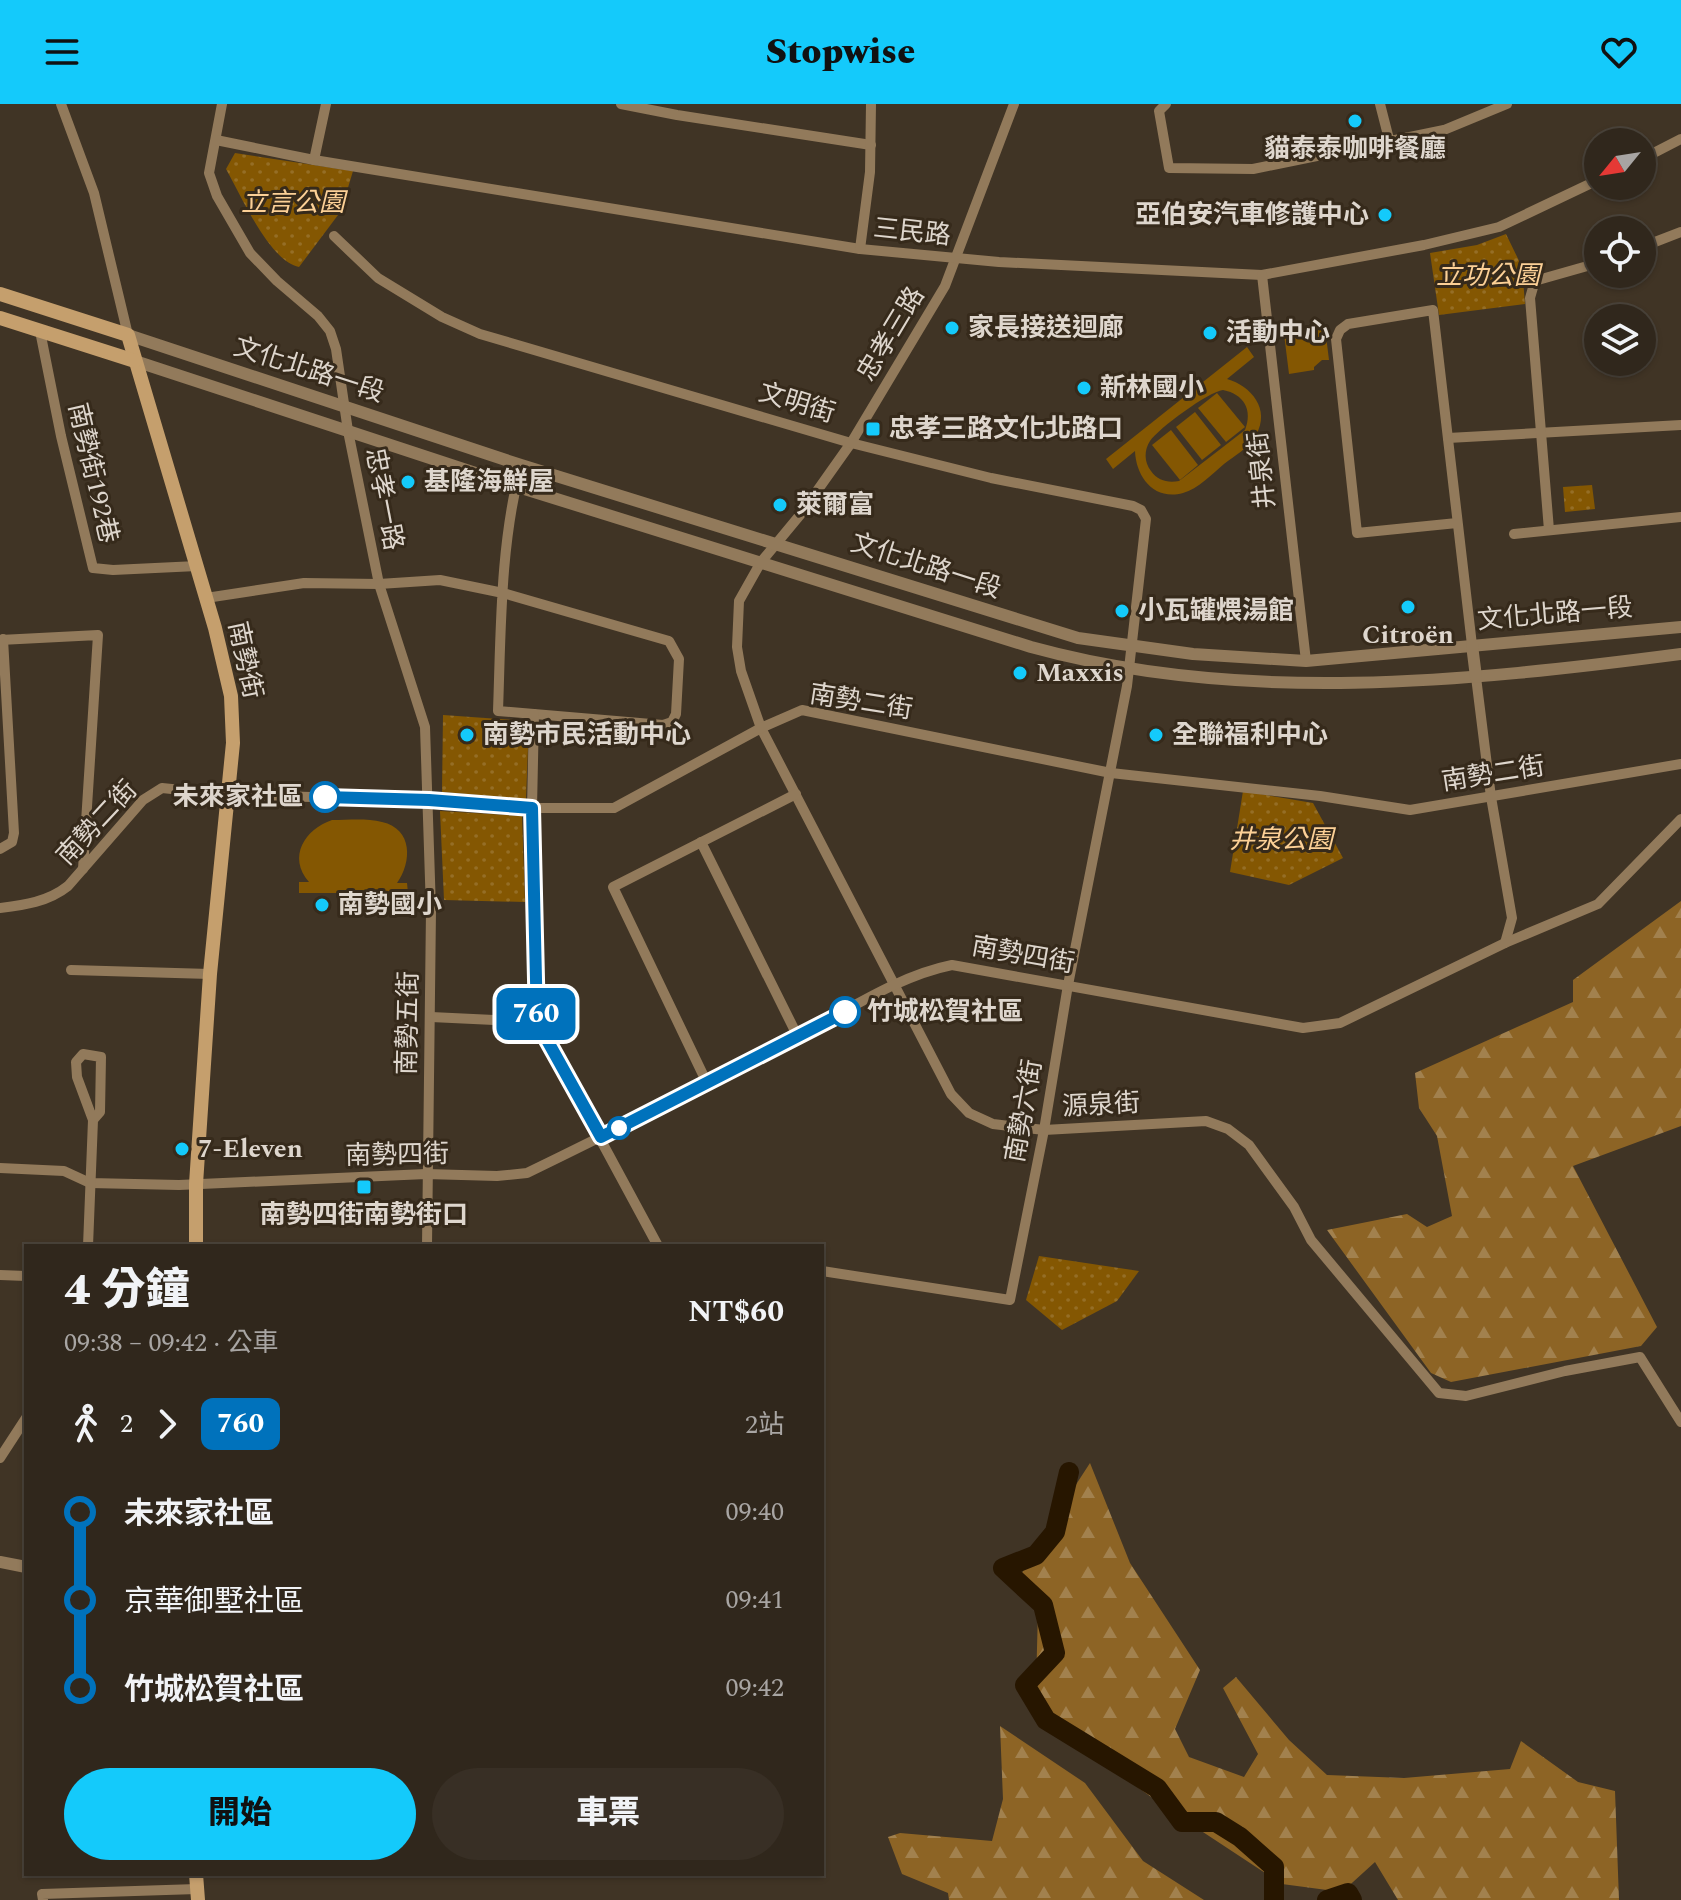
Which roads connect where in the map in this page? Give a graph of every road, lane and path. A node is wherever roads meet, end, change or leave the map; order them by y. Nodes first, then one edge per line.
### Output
1 (61, 104) edge
2 (222, 104) edge
3 (326, 104) edge
4 (621, 104) edge
5 (871, 104) edge
6 (1014, 104) edge
7 (1166, 104) edge
8 (1380, 104) edge
9 (1507, 104) edge
10 (678, 110) edge
11 (1681, 139) edge
12 (216, 140) junction
13 (1390, 143) junction
14 (871, 145) junction
15 (1656, 152) edge
16 (314, 160) junction
17 (1584, 187) edge
18 (1681, 232) edge
19 (334, 236) dead end
20 (1656, 242) edge
21 (860, 249) junction
22 (956, 259) junction
23 (1584, 267) edge
24 (1262, 275) junction
25 (0, 294) edge
26 (0, 318) edge
27 (40, 331) junction
28 (128, 335) junction
29 (135, 361) junction
30 (344, 407) junction
31 (1681, 425) edge
32 (348, 431) junction
33 (1543, 433) junction
34 (1448, 438) junction
35 (851, 443) junction
36 (521, 465) junction
37 (515, 486) junction
38 (1681, 517) edge
39 (1457, 523) junction
40 (1549, 530) junction
41 (1514, 534) dead end
42 (777, 544) junction
43 (761, 562) junction
44 (197, 566) junction
45 (379, 584) junction
46 (503, 593) junction
47 (206, 598) junction
48 (1681, 627) edge
49 (2, 640) edge
50 (1472, 645) junction
51 (1133, 647) junction
52 (1681, 654) edge
53 (1306, 661) junction
54 (1130, 670) junction
55 (1476, 677) junction
56 (534, 714) junction
57 (761, 728) junction
58 (1681, 764) edge
59 (1111, 773) junction
60 (796, 794) junction
61 (230, 795) junction
62 (1491, 797) junction
63 (429, 800) junction
64 (532, 808) junction
65 (1681, 819) edge
66 (701, 842) junction
67 (0, 849) edge
68 (83, 869) junction
69 (0, 908) edge
70 (1505, 943) junction
71 (71, 970) dead end
72 (210, 974) junction
73 (1068, 985) junction
74 (895, 986) junction
75 (431, 1017) junction
76 (537, 1022) junction
77 (798, 1037) junction
78 (707, 1083) junction
79 (93, 1120) junction
80 (1044, 1130) junction
81 (601, 1137) junction
82 (0, 1168) edge
83 (426, 1174) junction
84 (90, 1183) junction
85 (196, 1184) junction
86 (88, 1244) edge
87 (196, 1244) edge
88 (427, 1244) edge
89 (657, 1244) edge
90 (824, 1271) edge
91 (0, 1275) edge
92 (24, 1276) edge
93 (24, 1421) edge
94 (1681, 1422) edge
95 (0, 1458) edge
96 (0, 1562) edge
97 (24, 1567) edge
98 (197, 1888) edge
99 (43, 1900) edge

1 - 28 street, 南勢街
2 - 12 street, 忠孝一路
3 - 16 street
4 - 10 street
5 - 14 street
6 - 22 street, 忠孝三路
7 - 13 street
8 - 13 street
9 - 13 street
10 - 14 street
11 - 15 street
12 - 16 street, 三民路
12 - 30 street, 忠孝一路
14 - 21 street
16 - 21 street, 三民路
17 - 24 street, 三民路
18 - 20 street
19 - 35 street, 文明街
21 - 22 street, 三民路
22 - 24 street, 三民路
22 - 35 street, 忠孝三路
23 - 33 street
24 - 53 street, 井泉街
25 - 28 main road, 文化北路一段
26 - 27 main road, 文化北路一段
27 - 29 main road, 文化北路一段
27 - 44 street, 南勢街192巷
28 - 29 main road, 南勢街
28 - 30 street, 文化北路一段
29 - 32 street, 文化北路一段
29 - 44 main road, 南勢街
30 - 32 street, 忠孝一路
30 - 36 street, 文化北路一段
31 - 33 street
32 - 37 street, 文化北路一段
32 - 45 street, 忠孝一路
33 - 34 street
33 - 40 street
34 - 39 street
34 - 39 street
35 - 42 street, 忠孝三路
35 - 51 street, 文明街
36 - 37 street
36 - 42 street, 文化北路一段
37 - 43 street, 文化北路一段
37 - 46 street
38 - 40 street
39 - 50 street
40 - 41 street
42 - 43 street, 忠孝三路
42 - 51 street, 文化北路一段
43 - 54 street, 文化北路一段
43 - 57 street, 源泉街
44 - 47 main road, 南勢街
45 - 46 street
45 - 47 street
45 - 63 street, 忠孝一路
46 - 56 street
46 - 56 street
47 - 61 main road, 南勢街
48 - 50 street, 文化北路一段
49 - 67 street
49 - 68 street
50 - 53 street, 文化北路一段
50 - 55 street
51 - 53 street, 文化北路一段
51 - 54 street, 南勢六街
52 - 55 street, 文化北路一段
54 - 55 street, 文化北路一段
54 - 59 street, 南勢六街
55 - 62 street
56 - 64 street
57 - 59 street, 南勢二街
57 - 60 street, 源泉街
57 - 64 street, 南勢二街
58 - 62 street, 南勢二街
59 - 62 street, 南勢二街
59 - 73 street, 南勢六街
60 - 66 street
60 - 74 street, 源泉街
61 - 63 street, 南勢二街
61 - 68 street, 南勢二街
61 - 72 main road, 南勢街
62 - 70 street
63 - 64 street, 南勢二街
63 - 75 street, 南勢五街
64 - 76 street
65 - 70 street, 南勢四街
66 - 77 street
66 - 78 street
68 - 69 street, 南勢二街
70 - 73 street, 南勢四街
71 - 72 street
72 - 85 main road, 南勢街
73 - 74 street, 南勢四街
73 - 80 street, 南勢六街
74 - 77 street, 南勢四街
74 - 80 street, 源泉街
75 - 76 street
75 - 83 street, 南勢五街
76 - 81 street
77 - 78 street, 南勢四街
78 - 81 street, 南勢四街
79 - 79 street
79 - 84 street
80 - 90 street, 南勢六街
80 - 94 street, 源泉街
81 - 83 street, 南勢四街
81 - 89 street
82 - 84 street, 南勢四街
83 - 85 street, 南勢四街
83 - 88 street, 南勢五街
84 - 85 street, 南勢四街
84 - 86 street
85 - 87 main road, 南勢街
91 - 92 street
93 - 95 street
96 - 97 street
98 - 99 street

